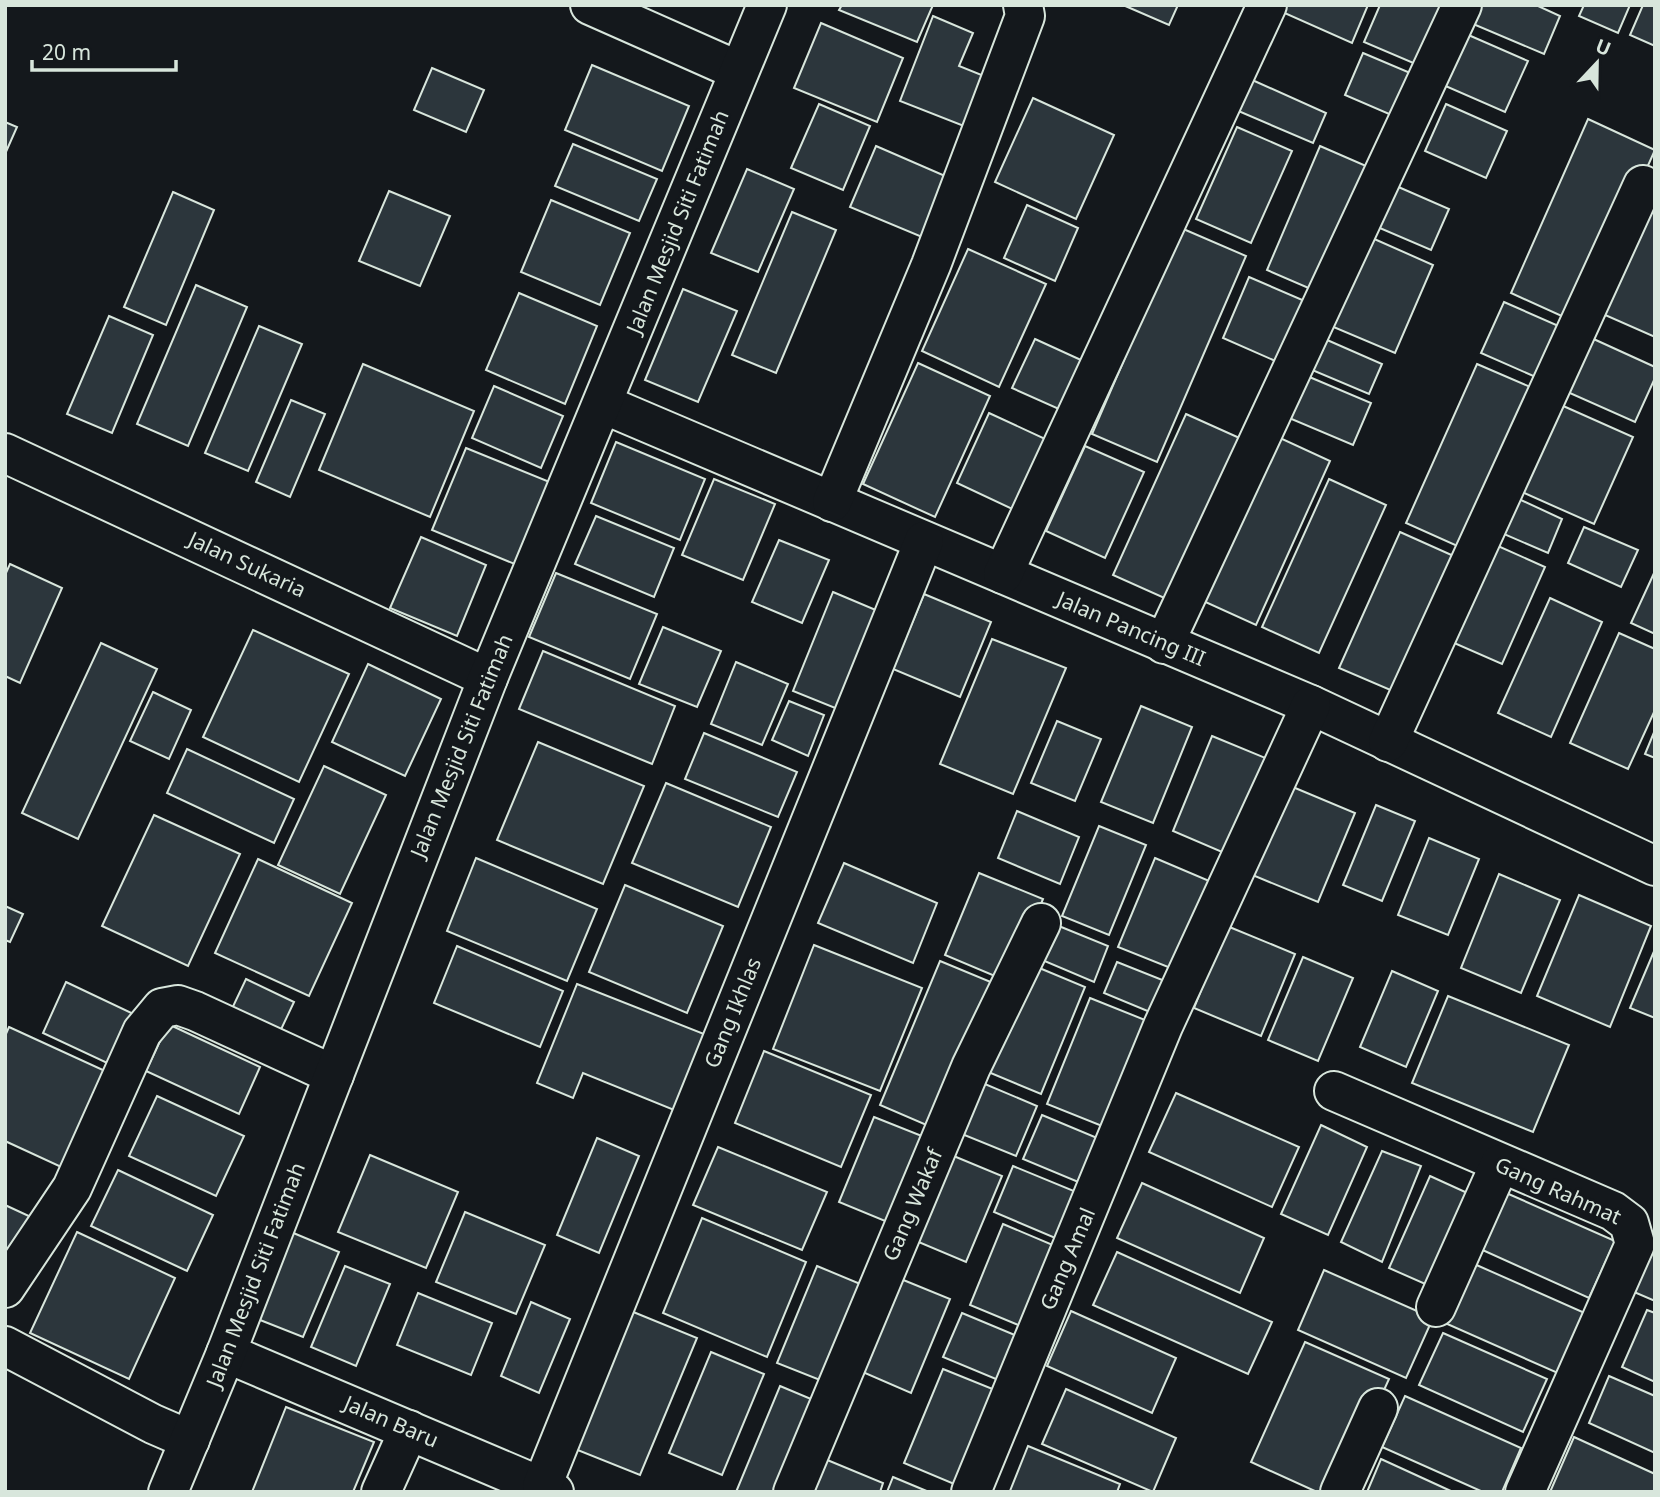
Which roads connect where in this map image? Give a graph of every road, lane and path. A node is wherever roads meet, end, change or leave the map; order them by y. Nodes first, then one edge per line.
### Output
1 (590, 5) edge
2 (767, 5) edge
3 (1023, 5) edge
4 (1267, 5) edge
5 (1462, 5) edge
6 (739, 71) junction
7 (1643, 185) dead end
8 (603, 404) junction
9 (5, 453) edge
10 (832, 502) junction
11 (924, 541) junction
12 (1003, 574) junction
13 (1164, 644) junction
14 (488, 678) junction
15 (1311, 705) junction
16 (1388, 742) junction
17 (1655, 866) edge
18 (1041, 923) dead end
19 (334, 1075) junction
20 (1334, 1091) dead end
21 (1500, 1164) junction
22 (5, 1288) edge
23 (1436, 1307) dead end
24 (5, 1346) edge
25 (226, 1353) junction
26 (1378, 1408) dead end
27 (409, 1430) junction
28 (190, 1440) junction
29 (548, 1489) edge
30 (168, 1492) edge
31 (381, 1492) edge
32 (793, 1492) edge
33 (971, 1492) edge
34 (1340, 1492) edge
35 (1525, 1492) edge

1 - 6 street
2 - 6 street, Jalan Mesjid Siti Fatimah
3 - 10 street
4 - 12 street
5 - 13 street
6 - 8 street, Jalan Mesjid Siti Fatimah
7 - 16 street
8 - 10 street, Jalan Pancing III
8 - 14 street, Jalan Mesjid Siti Fatimah
9 - 14 street, Jalan Sukaria
10 - 11 street, Jalan Pancing III
11 - 12 street, Jalan Pancing III
11 - 29 street, Gang Ikhlas
12 - 13 street, Jalan Pancing III
13 - 15 street, Jalan Pancing III
14 - 19 street, Jalan Mesjid Siti Fatimah
15 - 16 street, Jalan Pancing III
15 - 33 street, Gang Amal
16 - 17 street, Jalan Pancing III
18 - 32 street, Gang Wakaf
19 - 22 street
19 - 25 street, Jalan Mesjid Siti Fatimah
20 - 21 street, Gang Rahmat
21 - 23 street
21 - 35 street, Gang Rahmat
24 - 28 street
25 - 27 street, Jalan Baru
25 - 28 street, Jalan Mesjid Siti Fatimah
26 - 34 street
27 - 29 street, Jalan Baru
27 - 31 street
28 - 30 street, Jalan Mesjid Siti Fatimah

